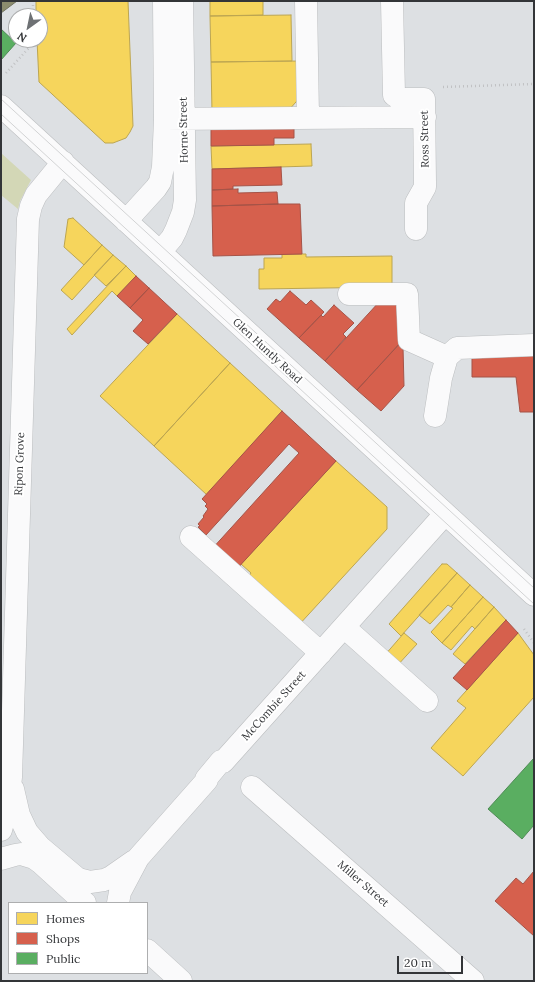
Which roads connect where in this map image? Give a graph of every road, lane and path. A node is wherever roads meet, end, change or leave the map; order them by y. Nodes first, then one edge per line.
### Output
1 (164, 1) edge
2 (182, 1) edge
3 (306, 1) edge
4 (392, 1) edge
5 (28, 48) edge
6 (6, 73) dead end
7 (534, 84) edge
8 (1, 106) edge
9 (424, 108) junction
10 (308, 117) junction
11 (175, 118) junction
12 (63, 162) junction
13 (126, 221) junction
14 (416, 229) dead end
15 (160, 252) junction
16 (349, 294) dead end
17 (534, 345) edge
18 (447, 357) junction
19 (436, 416) dead end
20 (445, 514) junction
21 (191, 538) dead end
22 (534, 595) edge
23 (344, 627) junction
24 (524, 629) dead end
25 (534, 643) edge
26 (321, 653) junction
27 (427, 701) dead end
28 (11, 777) junction
29 (252, 787) dead end
30 (1, 798) edge
31 (1, 830) edge
32 (138, 858) junction
33 (1, 859) edge
34 (84, 902) edge
35 (118, 902) edge
36 (148, 951) edge
37 (181, 981) edge
38 (473, 981) edge

1 - 11 street, Horne Street
2 - 11 street, Horne Street
3 - 10 street
4 - 9 street, Ross Street
5 - 6 path
7 - 9 path
8 - 12 street, Glen Huntly Road
9 - 10 street
9 - 14 street, Ross Street
10 - 11 street
11 - 13 street, Horne Street
11 - 15 street, Horne Street
12 - 13 street, Glen Huntly Road
12 - 28 street, Ripon Grove
13 - 15 street, Glen Huntly Road
15 - 20 street, Glen Huntly Road
16 - 18 street
17 - 18 street
18 - 19 street
20 - 22 street, Glen Huntly Road
20 - 23 street, McCombie Street
21 - 26 street
23 - 26 street, McCombie Street
23 - 27 street
24 - 25 path
26 - 32 street, McCombie Street
28 - 30 street, Ripon Grove
28 - 31 street, Ripon Grove
28 - 32 street
29 - 38 street, Miller Street
32 - 35 street, McCombie Street
33 - 34 street
36 - 37 street

